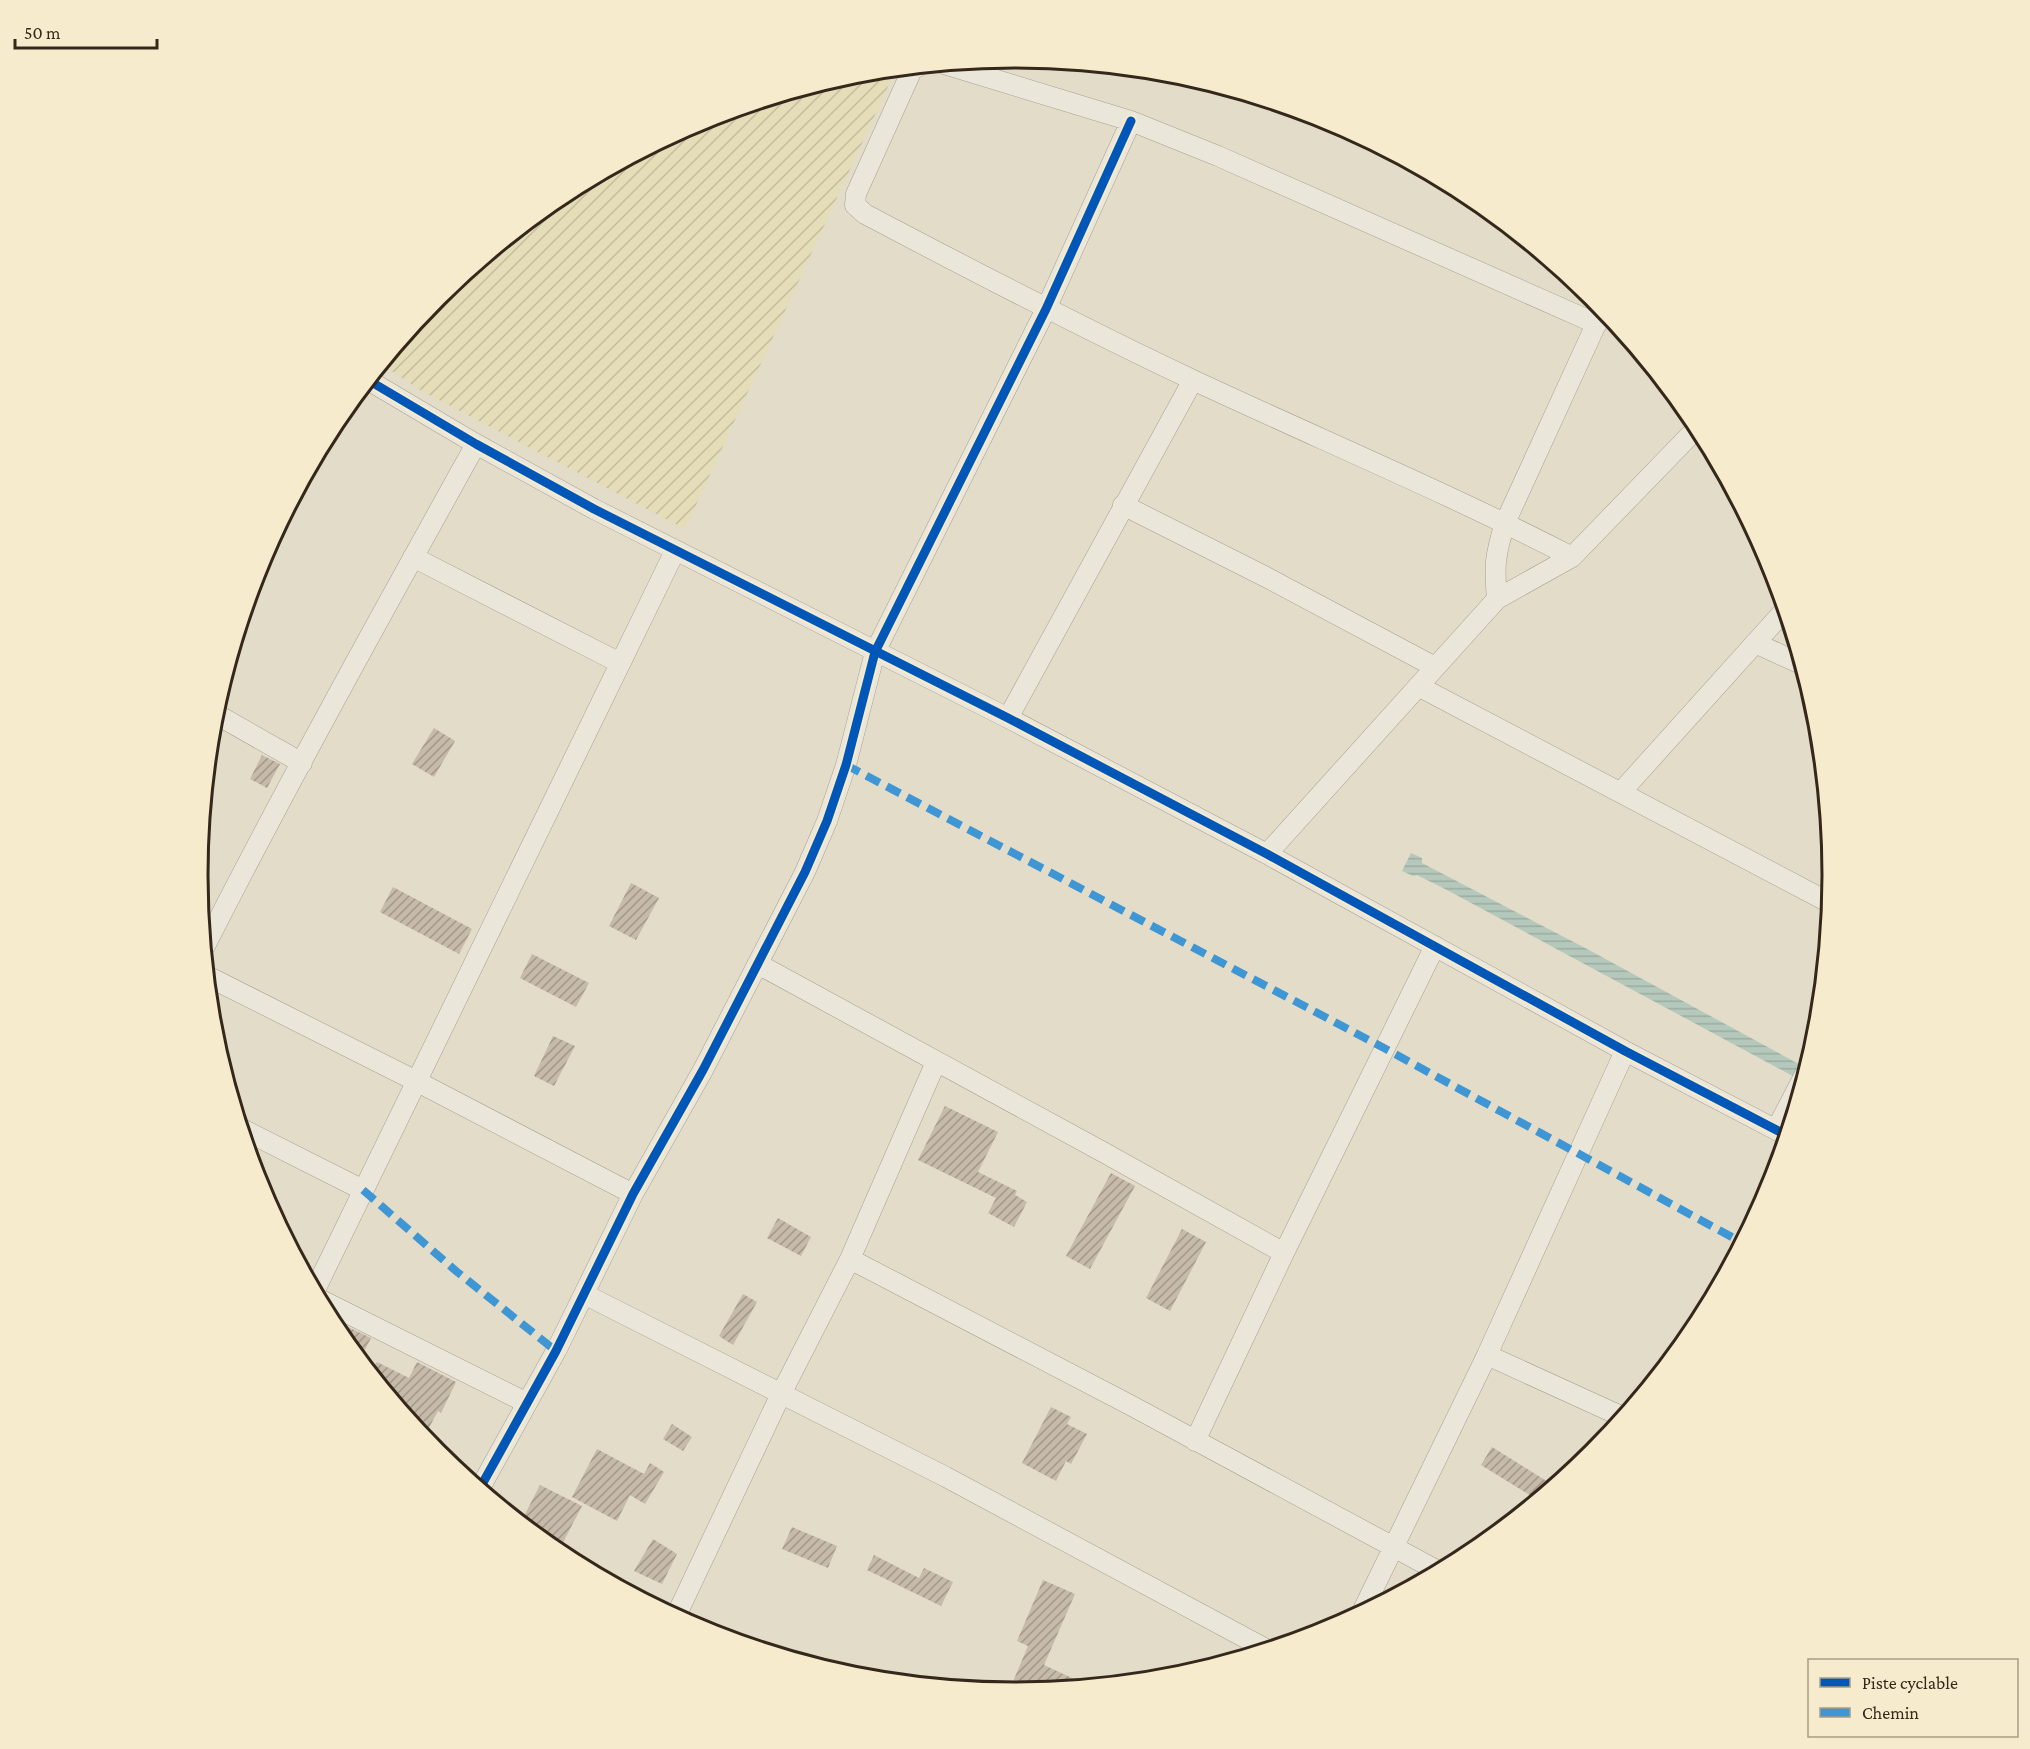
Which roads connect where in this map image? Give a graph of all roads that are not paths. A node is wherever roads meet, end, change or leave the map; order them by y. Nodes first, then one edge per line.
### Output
1 (961, 69) edge
2 (910, 74) edge
3 (1131, 121) junction
4 (1046, 309) junction
5 (1596, 314) edge
6 (1599, 318) edge
7 (1193, 380) junction
8 (374, 384) edge
9 (1691, 434) edge
10 (477, 444) junction
11 (1123, 505) junction
12 (1505, 523) junction
13 (675, 551) junction
14 (412, 557) junction
15 (1572, 557) junction
16 (1497, 599) junction
17 (1779, 616) edge
18 (1755, 643) junction
19 (875, 652) junction
20 (1793, 660) edge
21 (620, 663) junction
22 (1435, 667) junction
23 (1418, 686) junction
24 (1008, 718) junction
25 (224, 719) edge
26 (302, 763) junction
27 (1621, 792) junction
28 (1267, 854) junction
29 (1821, 898) edge
30 (211, 935) edge
31 (1435, 946) junction
32 (758, 964) junction
33 (215, 980) edge
34 (1625, 1051) junction
35 (936, 1062) junction
36 (416, 1081) junction
37 (1780, 1131) edge
38 (251, 1133) edge
39 (363, 1190) junction
40 (633, 1194) junction
41 (1284, 1253) junction
42 (850, 1259) junction
43 (319, 1282) edge
44 (584, 1294) junction
45 (334, 1306) edge
46 (1487, 1355) junction
47 (782, 1394) junction
48 (527, 1403) junction
49 (1616, 1414) edge
50 (1195, 1441) junction
51 (484, 1481) edge
52 (1394, 1546) junction
53 (1429, 1566) edge
54 (1368, 1600) edge
55 (680, 1608) edge
56 (1258, 1644) edge

1 - 3 street
2 - 4 street
3 - 4 street
3 - 5 street
4 - 7 street
4 - 19 street
6 - 12 street
7 - 11 street
7 - 12 street
8 - 10 street
9 - 15 street
10 - 13 street
10 - 14 street
11 - 22 street
11 - 24 street
12 - 15 street
12 - 16 street
13 - 19 street
13 - 21 street
14 - 21 street
14 - 26 street
15 - 16 street
16 - 22 street
17 - 18 street
18 - 20 street
18 - 27 street
19 - 24 street
19 - 32 street
21 - 36 street
22 - 23 street
23 - 27 street
23 - 28 street
24 - 28 street
25 - 26 street
26 - 30 street
27 - 29 street
28 - 31 street
31 - 34 street
31 - 41 street
32 - 35 street
32 - 40 street
33 - 36 street
34 - 37 street
34 - 46 street
35 - 41 street
35 - 42 street
36 - 39 street
36 - 40 street
38 - 39 street
39 - 43 street
40 - 44 street
41 - 50 street
42 - 47 street
42 - 50 street
44 - 47 street
44 - 48 street
45 - 48 street
46 - 49 street
46 - 52 street
47 - 55 street
47 - 56 street
48 - 51 street
50 - 52 street
52 - 53 street
52 - 54 street

